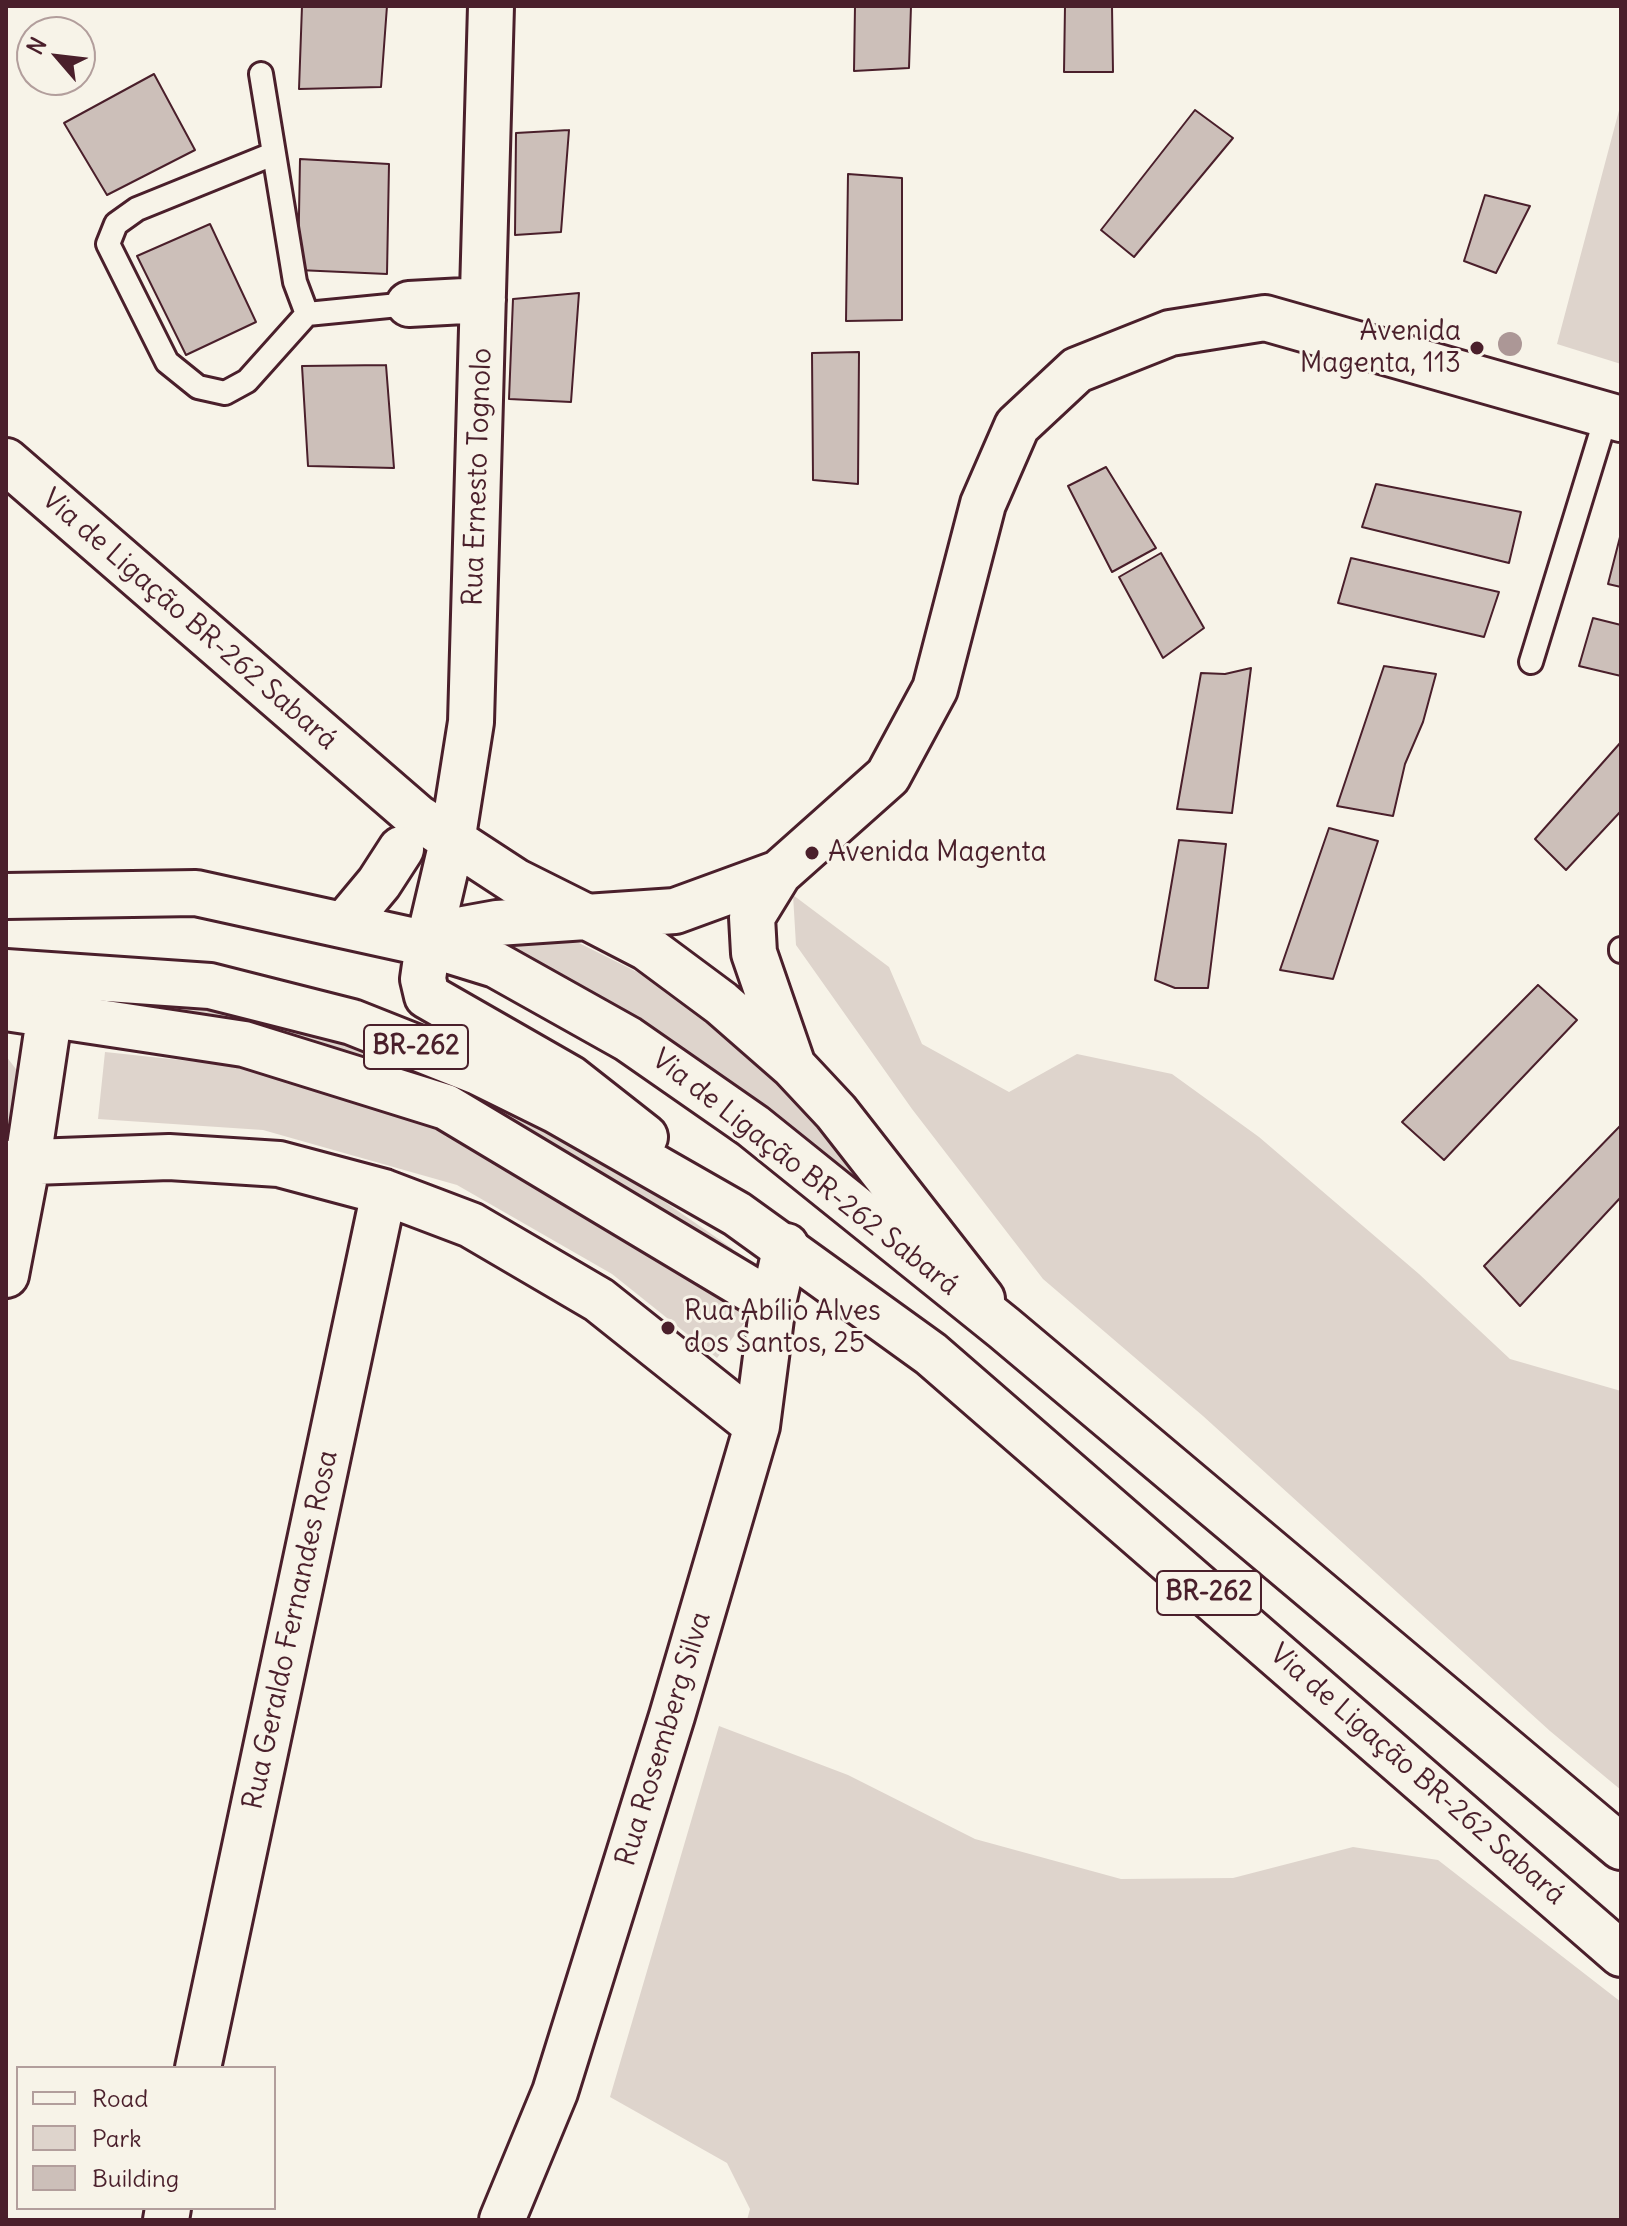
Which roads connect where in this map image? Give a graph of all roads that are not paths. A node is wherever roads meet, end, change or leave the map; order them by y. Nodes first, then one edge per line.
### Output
1 (491, 6) edge
2 (261, 74) dead end
3 (273, 154) junction
4 (483, 300) junction
5 (409, 304) joint
6 (307, 314) junction
7 (1614, 416) edge
8 (6, 461) edge
9 (1531, 662) dead end
10 (373, 779) junction
11 (452, 842) junction
12 (401, 849) junction
13 (779, 873) junction
14 (6, 896) edge
15 (589, 918) junction
16 (344, 925) junction
17 (428, 944) junction
18 (6, 972) edge
19 (6, 1008) edge
20 (50, 1012) junction
21 (793, 1066) junction
22 (17, 1161) edge
23 (384, 1192) junction
24 (737, 1214) junction
25 (786, 1246) junction
26 (6, 1275) edge
27 (773, 1303) junction
28 (1004, 1328) junction
29 (757, 1426) junction
30 (1621, 1847) edge
31 (1621, 1954) edge
32 (198, 2066) edge
33 (502, 2220) edge

1 - 4 main road, Rua Ernesto Tognolo
2 - 3 lane
3 - 6 lane
3 - 6 lane
4 - 5 main road
4 - 11 main road, Rua Ernesto Tognolo
5 - 6 lane
7 - 9 lane
7 - 13 main road
8 - 10 main road, Via de Ligação BR-262 Sabará
10 - 11 main road, Via de Ligação BR-262 Sabará
10 - 12 main road, Via de Ligação BR-262 Sabará
11 - 15 main road, Via de Ligação BR-262 Sabará
11 - 17 main road, Rua Ernesto Tognolo
12 - 16 main road
12 - 17 main road, Via de Ligação BR-262 Sabará
13 - 15 main road
13 - 21 main road
14 - 16 main road, Via de Ligação BR-262 Sabará / BR-262
15 - 17 main road
15 - 21 main road, Via de Ligação BR-262 Sabará
16 - 17 main road, Via de Ligação BR-262 Sabará / BR-262
17 - 24 main road
17 - 28 main road, Via de Ligação BR-262 Sabará / BR-262
18 - 24 main road, Via de Ligação BR-262 Sabará / BR-262
19 - 20 main road
20 - 22 main road
20 - 27 main road
21 - 28 main road, Via de Ligação BR-262 Sabará
22 - 23 main road
22 - 26 main road
23 - 29 main road
23 - 32 main road, Rua Geraldo Fernandes Rosa
24 - 25 main road, Via de Ligação BR-262 Sabará / BR-262
25 - 27 main road, Rua Rosemberg Silva
25 - 31 main road, Via de Ligação BR-262 Sabará / BR-262
27 - 29 main road, Rua Rosemberg Silva
28 - 30 main road, Via de Ligação BR-262 Sabará / BR-262
29 - 33 main road, Rua Rosemberg Silva

